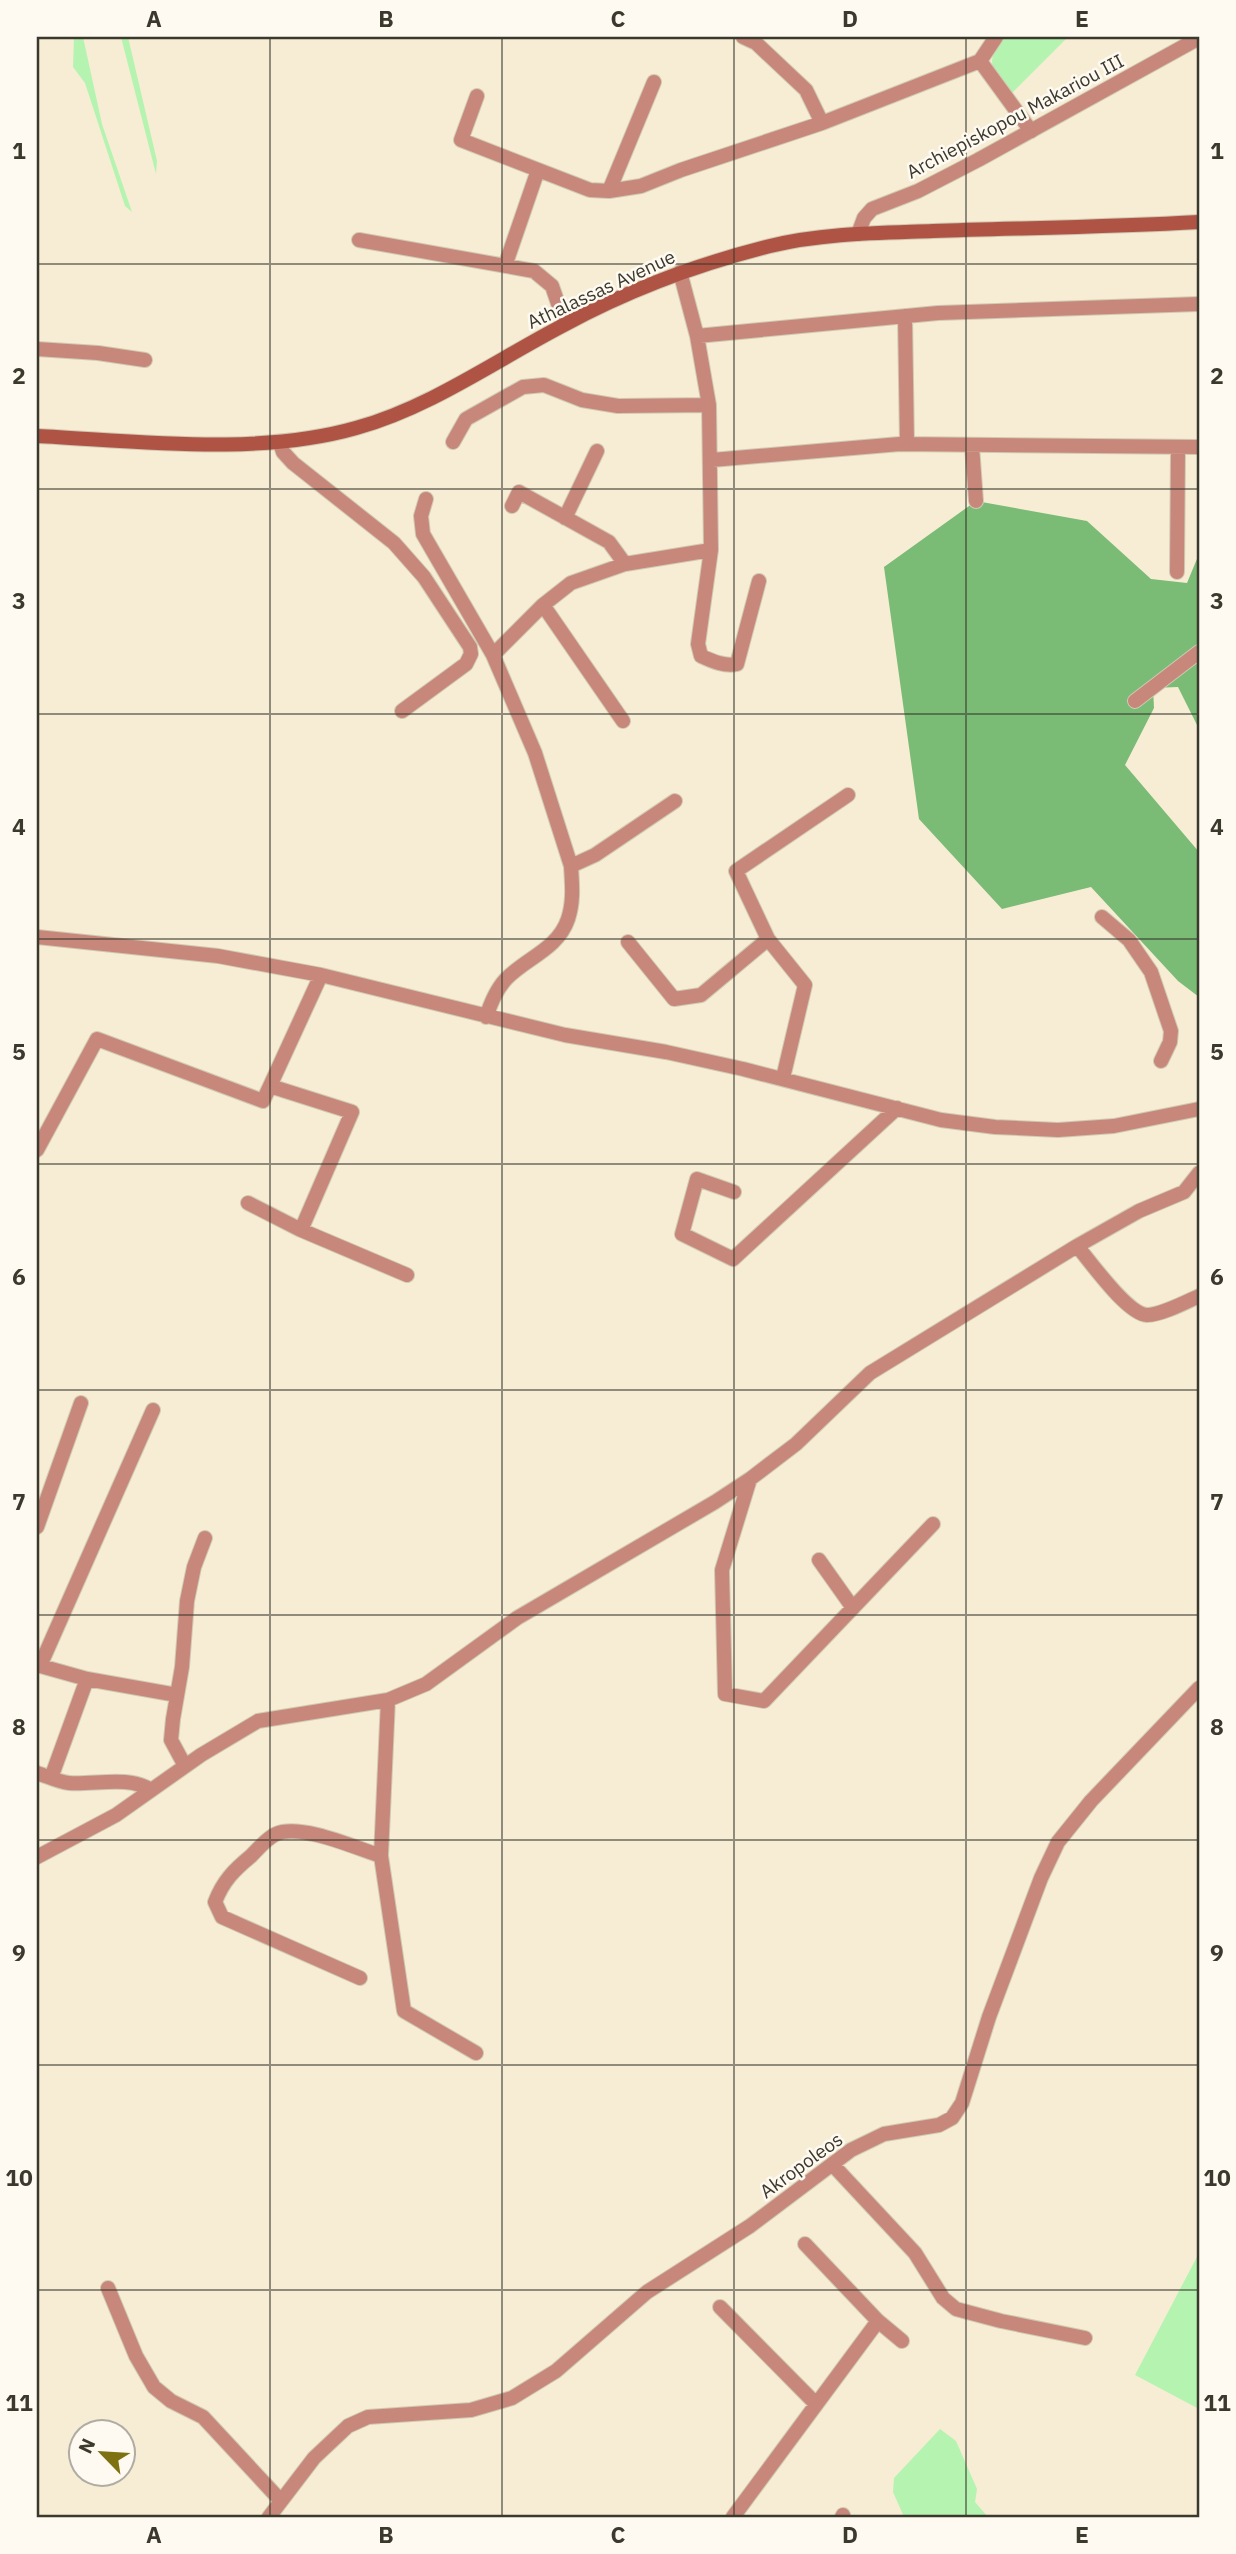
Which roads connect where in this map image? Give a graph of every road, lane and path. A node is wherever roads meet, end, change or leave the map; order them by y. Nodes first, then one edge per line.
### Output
1 (996, 37) edge
2 (1199, 38) edge
3 (753, 39) edge
4 (980, 61) junction
5 (654, 82) dead end
6 (477, 96) dead end
7 (822, 122) junction
8 (1031, 131) junction
9 (538, 170) junction
10 (609, 191) junction
11 (1199, 222) edge
12 (858, 234) junction
13 (359, 240) dead end
14 (505, 266) junction
15 (680, 272) junction
16 (1199, 304) edge
17 (905, 316) junction
18 (565, 324) junction
19 (697, 336) junction
20 (37, 349) edge
21 (145, 360) dead end
22 (709, 405) junction
23 (37, 436) edge
24 (453, 442) dead end
25 (280, 443) junction
26 (907, 444) junction
27 (972, 446) junction
28 (1178, 447) junction
29 (1199, 447) edge
30 (597, 451) dead end
31 (712, 460) junction
32 (426, 499) dead end
33 (976, 502) dead end
34 (512, 506) dead end
35 (565, 518) junction
36 (711, 550) junction
37 (625, 564) junction
38 (1177, 572) dead end
39 (759, 581) dead end
40 (544, 605) junction
41 (1199, 652) edge
42 (493, 655) junction
43 (1135, 701) dead end
44 (402, 711) dead end
45 (623, 721) dead end
46 (848, 795) dead end
47 (675, 801) dead end
48 (570, 866) junction
49 (1102, 917) dead end
50 (37, 937) edge
51 (768, 939) junction
52 (628, 942) dead end
53 (321, 975) junction
54 (486, 1017) junction
55 (1160, 1061) dead end
56 (783, 1078) junction
57 (271, 1086) junction
58 (897, 1108) junction
59 (1199, 1111) edge
60 (37, 1150) edge
61 (1199, 1172) edge
62 (734, 1192) dead end
63 (248, 1203) dead end
64 (301, 1230) junction
65 (1077, 1246) junction
66 (407, 1275) dead end
67 (1199, 1296) edge
68 (80, 1403) dead end
69 (153, 1410) dead end
70 (750, 1479) junction
71 (933, 1524) dead end
72 (37, 1527) edge
73 (205, 1538) dead end
74 (819, 1560) dead end
75 (853, 1608) junction
76 (38, 1665) edge
77 (87, 1679) junction
78 (1199, 1688) edge
79 (177, 1695) junction
80 (388, 1700) junction
81 (185, 1766) junction
82 (37, 1773) edge
83 (51, 1778) junction
84 (151, 1790) junction
85 (381, 1856) junction
86 (37, 1857) edge
87 (360, 1978) dead end
88 (476, 2053) dead end
89 (832, 2164) junction
90 (805, 2244) dead end
91 (108, 2288) dead end
92 (720, 2307) dead end
93 (878, 2321) junction
94 (1085, 2338) dead end
95 (902, 2341) dead end
96 (816, 2404) junction
97 (281, 2501) junction
98 (269, 2517) edge
99 (733, 2517) edge

1 - 4 street
2 - 8 street, Archiepiskopou Makariou III
3 - 7 street
4 - 7 street
4 - 8 street
5 - 10 street
6 - 9 street
7 - 10 street
8 - 12 street, Archiepiskopou Makariou III
9 - 10 street
9 - 14 street
11 - 12 main road, Athalassas Avenue
12 - 15 main road, Athalassas Avenue
13 - 14 street
14 - 18 street
15 - 18 main road, Athalassas Avenue
15 - 19 street
16 - 17 street
17 - 19 street
17 - 26 street
18 - 25 main road, Athalassas Avenue
19 - 22 street
20 - 21 street
22 - 24 street
22 - 31 street
23 - 25 main road, Athalassas Avenue
25 - 44 street
26 - 27 street
26 - 31 street
27 - 28 street
27 - 33 street
28 - 29 street
28 - 38 street
30 - 35 street
31 - 36 street
32 - 42 street
34 - 35 street
35 - 37 street
36 - 37 street
36 - 39 street
37 - 40 street
40 - 42 street
40 - 45 street
41 - 43 street
42 - 48 street
46 - 51 street
47 - 48 street
48 - 54 street
49 - 55 street
50 - 53 street
51 - 52 street
51 - 56 street
53 - 54 street
53 - 57 street
54 - 56 street
56 - 58 street
57 - 60 street
57 - 64 street
58 - 59 street
58 - 62 street
61 - 65 street
63 - 64 street
64 - 66 street
65 - 67 street
65 - 70 street
68 - 72 street
69 - 76 street
70 - 75 street
70 - 80 street
71 - 75 street
73 - 79 street
74 - 75 street
76 - 77 street
77 - 79 street
77 - 83 street
78 - 89 street, Akropoleos
79 - 81 street
80 - 81 street
80 - 85 street
81 - 84 street
82 - 83 street
83 - 84 street
84 - 86 street
85 - 87 street
85 - 88 street
89 - 94 street
89 - 97 street, Akropoleos
90 - 93 street
91 - 97 street
92 - 96 street
93 - 95 street
93 - 96 street
96 - 99 street
97 - 98 street, Akropoleos

